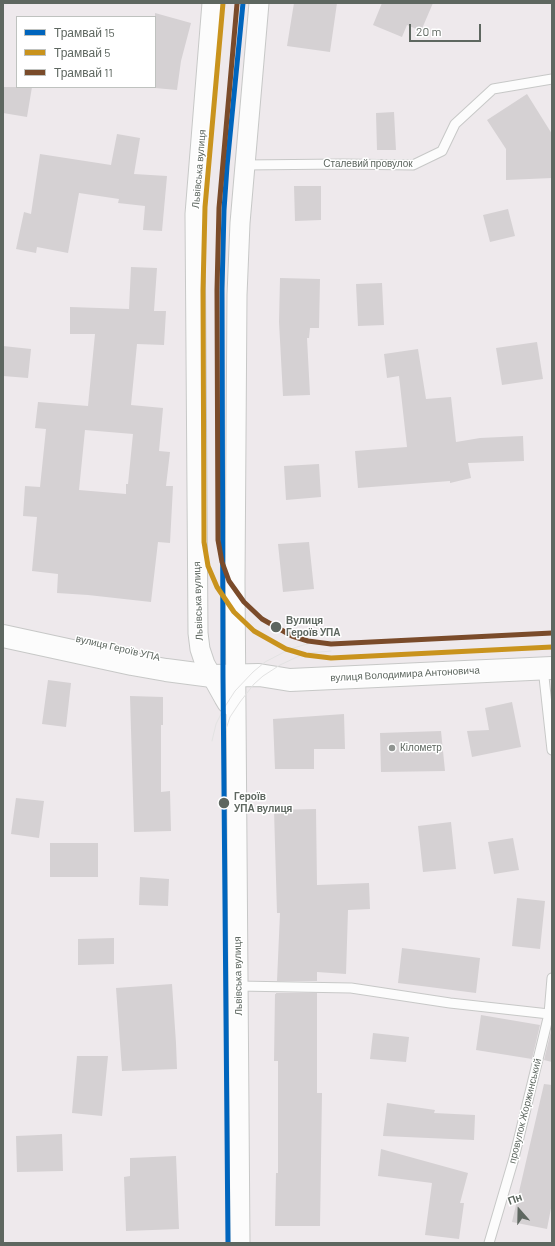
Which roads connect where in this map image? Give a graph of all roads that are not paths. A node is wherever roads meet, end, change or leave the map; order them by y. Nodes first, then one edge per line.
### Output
1 (212, 3) edge
2 (259, 3) edge
3 (552, 79) edge
4 (244, 165) junction
5 (3, 620) edge
6 (3, 636) edge
7 (548, 668) edge
8 (208, 670) junction
9 (235, 673) junction
10 (235, 709) junction
11 (552, 750) edge
12 (552, 978) edge
13 (238, 986) junction
14 (549, 1014) junction
15 (240, 1243) edge
16 (489, 1243) edge

1 - 8 street, Львівська вулиця
2 - 4 street, Львівська вулиця
3 - 4 lane, Сталевий провулок
4 - 9 street, Львівська вулиця
5 - 8 street, вулиця Героїв УПА
6 - 8 street, вулиця Героїв УПА
7 - 9 street, вулиця Володимира Антоновича
7 - 11 lane
8 - 9 street, вулиця Героїв УПА
8 - 10 street, Львівська вулиця
9 - 10 street, Львівська вулиця
10 - 13 street, Львівська вулиця
12 - 14 lane, провулок Жоржинський
13 - 14 lane
13 - 15 street, Львівська вулиця
14 - 16 lane, провулок Жоржинський

